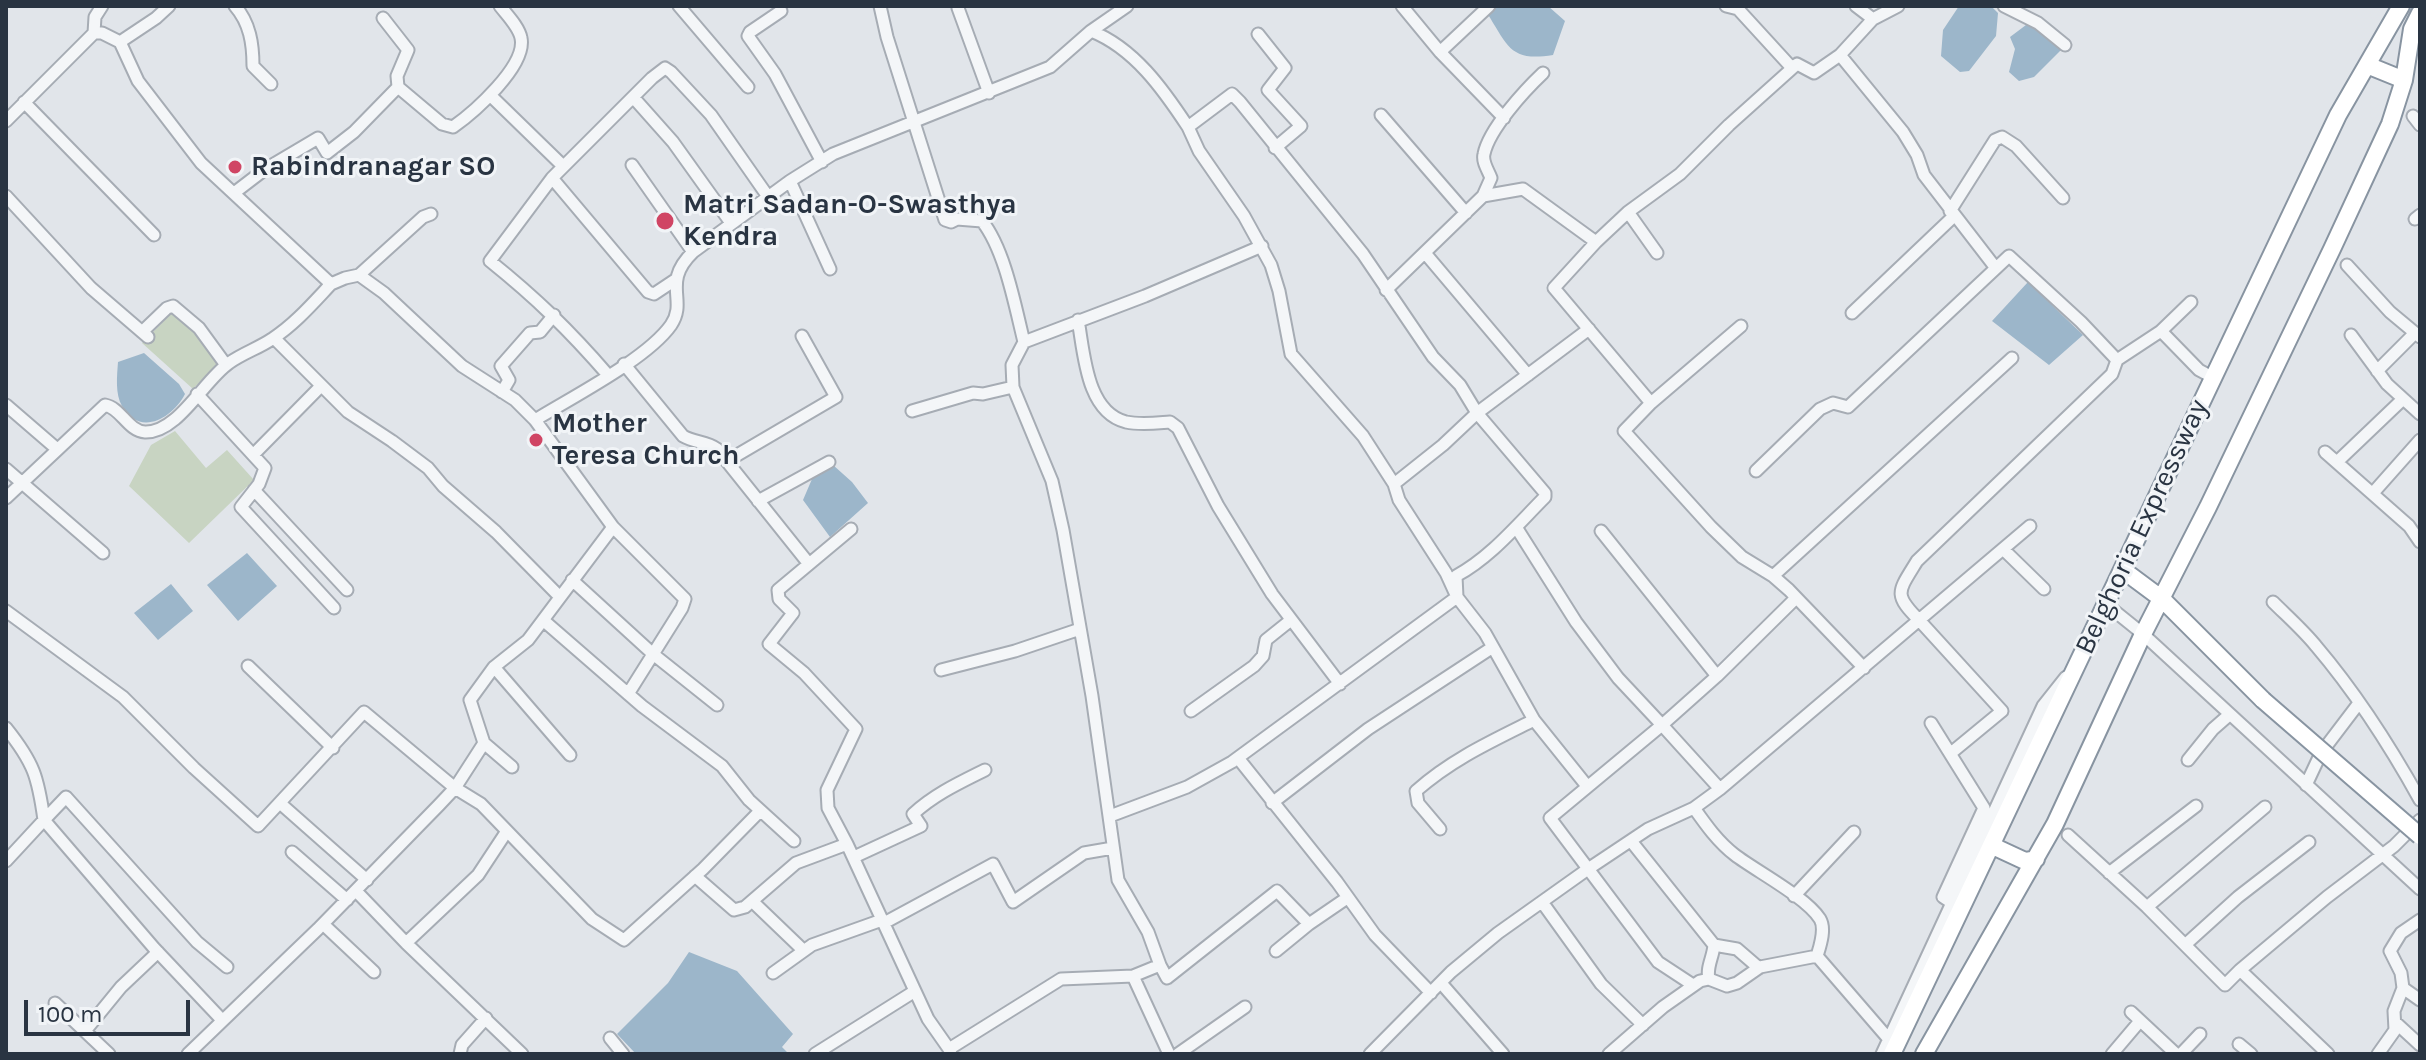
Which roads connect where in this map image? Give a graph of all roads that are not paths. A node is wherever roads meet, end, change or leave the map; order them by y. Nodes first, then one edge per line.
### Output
1 (102, 6) edge
2 (169, 6) edge
3 (235, 6) edge
4 (502, 6) edge
5 (679, 6) edge
6 (880, 6) edge
7 (1127, 6) edge
8 (1402, 6) edge
9 (1489, 6) edge
10 (1726, 6) edge
11 (1856, 6) edge
12 (1898, 6) edge
13 (2004, 6) edge
14 (2383, 6) edge
15 (958, 8) dead end
16 (781, 11) dead end
17 (2420, 13) edge
18 (2398, 14) edge
19 (383, 18) dead end
20 (1873, 19) junction
21 (2416, 28) edge
22 (1091, 31) junction
23 (94, 33) junction
24 (1258, 34) dead end
25 (120, 42) junction
26 (2065, 45) dead end
27 (1440, 52) junction
28 (1840, 55) junction
29 (2367, 65) junction
30 (1792, 68) junction
31 (1543, 73) dead end
32 (2404, 80) junction
33 (271, 84) dead end
34 (398, 87) junction
35 (748, 87) dead end
36 (989, 93) junction
37 (490, 95) junction
38 (633, 97) junction
39 (24, 102) junction
40 (1381, 115) dead end
41 (1504, 118) junction
42 (6, 121) edge
43 (914, 121) junction
44 (1188, 127) junction
45 (1275, 148) junction
46 (822, 162) junction
47 (632, 165) dead end
48 (563, 166) junction
49 (552, 178) junction
50 (790, 181) junction
51 (234, 193) junction
52 (6, 196) edge
53 (1483, 196) junction
54 (769, 198) junction
55 (2063, 198) dead end
56 (1628, 212) junction
57 (1466, 213) junction
58 (1952, 213) junction
59 (431, 214) dead end
60 (731, 223) junction
61 (154, 235) dead end
62 (1596, 242) junction
63 (1262, 246) junction
64 (693, 252) junction
65 (1425, 253) junction
66 (1657, 253) dead end
67 (2347, 265) dead end
68 (1995, 267) junction
69 (830, 269) dead end
70 (359, 275) junction
71 (675, 280) junction
72 (331, 284) junction
73 (1386, 290) junction
74 (2191, 302) dead end
75 (1852, 313) dead end
76 (554, 315) junction
77 (1078, 320) junction
78 (1741, 326) dead end
79 (1589, 329) junction
80 (2161, 331) junction
81 (2351, 335) dead end
82 (2417, 335) edge
83 (802, 336) dead end
84 (274, 338) junction
85 (1024, 342) junction
86 (2012, 358) dead end
87 (2117, 360) junction
88 (624, 364) junction
89 (226, 365) junction
90 (2377, 371) junction
91 (608, 375) junction
92 (1528, 375) junction
93 (2212, 377) junction
94 (321, 386) junction
95 (1013, 387) junction
96 (502, 392) junction
97 (197, 394) junction
98 (2403, 399) junction
99 (1651, 403) junction
100 (6, 405) edge
101 (912, 411) dead end
102 (1477, 413) junction
103 (2420, 414) edge
104 (535, 420) junction
105 (2420, 440) edge
106 (57, 449) junction
107 (2325, 452) dead end
108 (253, 455) junction
109 (727, 461) junction
110 (829, 462) dead end
111 (2337, 462) junction
112 (6, 469) edge
113 (1756, 471) dead end
114 (22, 482) junction
115 (1394, 484) junction
116 (254, 490) junction
117 (2373, 493) junction
118 (6, 498) edge
119 (758, 501) junction
120 (2420, 515) edge
121 (2030, 526) dead end
122 (2409, 526) junction
123 (613, 527) junction
124 (1516, 527) junction
125 (851, 529) dead end
126 (1601, 531) dead end
127 (2420, 542) edge
128 (2003, 549) junction
129 (103, 553) dead end
130 (809, 564) junction
131 (2123, 570) junction
132 (1773, 576) junction
133 (572, 580) junction
134 (2044, 589) dead end
135 (347, 590) dead end
136 (559, 596) junction
137 (1457, 597) junction
138 (1796, 598) junction
139 (2162, 599) junction
140 (2273, 602) dead end
141 (2107, 605) junction
142 (334, 608) dead end
143 (6, 611) edge
144 (543, 620) junction
145 (1291, 620) junction
146 (1919, 620) junction
147 (1080, 629) junction
148 (2143, 634) junction
149 (1493, 647) junction
150 (653, 654) junction
151 (2083, 654) junction
152 (248, 666) dead end
153 (494, 667) junction
154 (1864, 668) junction
155 (941, 670) dead end
156 (1717, 676) junction
157 (1340, 684) junction
158 (628, 694) junction
159 (2359, 703) junction
160 (717, 705) dead end
161 (1191, 711) dead end
162 (2229, 715) junction
163 (1534, 720) junction
164 (1931, 723) dead end
165 (1662, 725) junction
166 (6, 728) edge
167 (484, 743) junction
168 (333, 748) junction
169 (1951, 753) junction
170 (570, 755) dead end
171 (1238, 758) junction
172 (2188, 760) dead end
173 (512, 767) dead end
174 (985, 770) dead end
175 (2306, 785) junction
176 (1587, 786) junction
177 (455, 788) junction
178 (1720, 789) junction
179 (2420, 800) edge
180 (1272, 803) junction
181 (281, 804) junction
182 (2196, 806) dead end
183 (2265, 807) dead end
184 (1694, 808) junction
185 (760, 811) junction
186 (1110, 816) junction
187 (44, 820) junction
188 (2420, 820) edge
189 (1440, 829) dead end
190 (507, 831) junction
191 (1854, 832) dead end
192 (2068, 835) dead end
193 (2420, 836) edge
194 (794, 841) dead end
195 (1631, 841) junction
196 (1993, 842) junction
197 (2309, 842) dead end
198 (847, 844) junction
199 (1113, 848) junction
200 (292, 852) dead end
201 (2383, 855) junction
202 (8, 856) edge
203 (854, 857) junction
204 (2036, 859) junction
205 (1588, 869) junction
206 (2109, 873) junction
207 (695, 876) junction
208 (367, 880) junction
209 (2420, 889) edge
210 (356, 891) junction
211 (1794, 896) junction
212 (1347, 898) junction
213 (347, 900) junction
214 (753, 902) junction
215 (1542, 902) junction
216 (1952, 903) junction
217 (2147, 907) junction
218 (2420, 920) edge
219 (883, 922) junction
220 (323, 924) junction
221 (1309, 924) junction
222 (406, 943) junction
223 (2186, 944) junction
224 (1714, 945) junction
225 (803, 950) junction
226 (1276, 951) dead end
227 (158, 952) junction
228 (1817, 956) junction
229 (1160, 965) junction
230 (227, 967) dead end
231 (1759, 968) junction
232 (2240, 970) junction
233 (374, 972) dead end
234 (773, 973) dead end
235 (1133, 976) junction
236 (1709, 979) junction
237 (1441, 983) junction
238 (1693, 985) junction
239 (2403, 988) junction
240 (915, 991) junction
241 (1431, 993) junction
242 (2420, 1000) edge
243 (55, 1003) dead end
244 (1245, 1007) dead end
245 (486, 1018) junction
246 (222, 1020) junction
247 (2395, 1022) junction
248 (1643, 1025) junction
249 (85, 1031) junction
250 (2200, 1034) dead end
251 (610, 1038) dead end
252 (2239, 1044) dead end
253 (2420, 1045) edge
254 (1890, 1048) edge
255 (950, 1051) edge
256 (109, 1054) edge
257 (188, 1054) edge
258 (460, 1054) edge
259 (522, 1054) edge
260 (623, 1054) edge
261 (815, 1054) edge
262 (1169, 1054) edge
263 (1178, 1054) edge
264 (1370, 1054) edge
265 (1503, 1054) edge
266 (1609, 1054) edge
267 (1924, 1054) edge
268 (2112, 1054) edge
269 (2178, 1054) edge
270 (2251, 1054) edge
271 (2328, 1054) edge
272 (2378, 1054) edge

1 - 23 street
2 - 25 street
3 - 33 street
4 - 37 street
5 - 35 street
6 - 43 street
7 - 22 street
8 - 27 street
9 - 27 street
10 - 30 street
11 - 20 street
12 - 20 street
13 - 26 street
14 - 18 street
15 - 36 street
16 - 46 street
17 - 21 highway, Belghoria Expressway
18 - 29 highway, Belghoria Expressway
19 - 34 street
20 - 28 street
21 - 32 highway, Belghoria Expressway
22 - 36 street
22 - 44 street
23 - 25 street
23 - 39 street
24 - 45 street
25 - 51 street
27 - 41 street
28 - 30 street
28 - 58 street
29 - 32 highway
29 - 93 highway, Belghoria Expressway
30 - 56 street
31 - 41 street
32 - 139 highway, Belghoria Expressway
34 - 37 street
34 - 51 street
36 - 43 street
37 - 48 street
38 - 48 street
38 - 54 street
38 - 60 street
39 - 42 street
39 - 61 street
40 - 57 street
41 - 53 street
43 - 46 street
43 - 85 street
44 - 45 street
44 - 63 street
45 - 73 street
46 - 50 street
47 - 64 street
48 - 49 street
49 - 71 street
49 - 76 street
50 - 54 street
50 - 69 street
51 - 72 street
52 - 89 street
53 - 57 street
53 - 62 street
54 - 60 street
55 - 58 street
56 - 62 street
56 - 66 street
57 - 65 street
58 - 68 street
58 - 75 street
59 - 70 street
60 - 64 street
62 - 79 street
63 - 77 street
63 - 115 street
64 - 71 street
65 - 73 street
65 - 92 street
67 - 82 street
68 - 87 street
68 - 113 street
70 - 72 street
70 - 96 street
71 - 88 street
72 - 84 street
73 - 102 street
74 - 80 street
76 - 91 street
76 - 96 street
77 - 85 street
77 - 145 street
78 - 99 street
79 - 92 street
79 - 99 street
80 - 87 street
80 - 93 street
81 - 90 street
82 - 90 street
83 - 109 street
84 - 89 street
84 - 94 street
85 - 95 street
86 - 132 street
87 - 146 street
88 - 91 street
88 - 109 street
89 - 97 street
90 - 98 street
91 - 104 street
92 - 102 street
93 - 131 highway, Belghoria Expressway
94 - 108 street
94 - 136 street
95 - 101 street
95 - 147 street
96 - 104 street
97 - 106 street
97 - 108 street
98 - 103 street
98 - 111 street
99 - 132 street
100 - 106 street
102 - 115 street
102 - 124 street
104 - 123 street
105 - 117 street
106 - 114 street
107 - 111 street
108 - 116 street
109 - 119 street
110 - 119 street
111 - 117 street
112 - 114 street
114 - 118 street
114 - 129 street
115 - 137 street
116 - 135 street
116 - 142 street
117 - 122 street
119 - 130 street
120 - 122 street
121 - 128 street
122 - 127 street
123 - 133 street
123 - 150 street
124 - 137 street
124 - 165 street
125 - 130 street
126 - 156 street
128 - 134 street
128 - 146 street
130 - 198 street
131 - 139 highway
131 - 141 highway, Belghoria Expressway
132 - 138 street
133 - 136 street
133 - 150 street
136 - 144 street
137 - 149 street
137 - 157 street
138 - 154 street
138 - 156 street
139 - 148 highway, Belghoria Expressway
139 - 193 highway, bridge
140 - 159 street
141 - 148 street
141 - 151 highway, Belghoria Expressway
143 - 181 street
144 - 153 street
144 - 158 street
145 - 157 street
145 - 161 street
146 - 154 street
146 - 169 street
147 - 155 street
147 - 186 street
148 - 162 street
148 - 204 highway, Belghoria Expressway
149 - 163 street
149 - 180 street
150 - 158 street
150 - 160 street
151 - 196 highway, Belghoria Expressway
151 - 216 street
152 - 168 street
153 - 167 street
153 - 170 street
154 - 178 street
156 - 165 street
157 - 171 street
158 - 185 street
159 - 175 street
159 - 179 street
162 - 172 street
162 - 175 street
163 - 176 street
163 - 189 street
164 - 169 street
165 - 176 street
165 - 178 street
166 - 187 street
167 - 173 street
167 - 177 street
168 - 177 street
168 - 181 street
169 - 216 street
171 - 180 street
171 - 186 street
174 - 203 street
175 - 201 street
176 - 205 street
177 - 190 street
177 - 208 street
178 - 184 street
180 - 212 street
181 - 208 street
182 - 206 street
183 - 217 street
184 - 195 street
184 - 211 street
185 - 194 street
185 - 207 street
186 - 199 street
187 - 202 street
187 - 227 street
187 - 230 street
188 - 201 street
190 - 207 street
190 - 222 street
191 - 211 street
192 - 206 street
195 - 205 street
195 - 224 street
196 - 204 highway
196 - 254 highway, Belghoria Expressway
197 - 223 street
198 - 203 street
198 - 214 street
199 - 219 street
199 - 229 street
200 - 213 street
201 - 209 street
201 - 232 street
203 - 219 street
204 - 267 highway, Belghoria Expressway
205 - 215 street
205 - 238 street
206 - 217 street
207 - 214 street
208 - 210 street
210 - 213 street
210 - 222 street
211 - 228 street
212 - 221 street
212 - 241 street
213 - 220 street
214 - 225 street
215 - 237 street
215 - 248 street
216 - 254 street
217 - 223 street
218 - 239 street
219 - 225 street
219 - 240 street
220 - 233 street
220 - 246 street
221 - 226 street
221 - 229 street
222 - 245 street
223 - 232 street
224 - 231 street
224 - 236 street
225 - 234 street
227 - 246 street
227 - 249 street
228 - 231 street
228 - 254 street
229 - 235 street
231 - 236 street
232 - 271 street
235 - 255 street
235 - 262 street
236 - 238 street
237 - 241 street
237 - 265 street
238 - 248 street
239 - 242 street
239 - 247 street
240 - 255 street
240 - 261 street
241 - 264 street
243 - 249 street
244 - 263 street
245 - 258 street
245 - 259 street
246 - 257 street
247 - 253 street
247 - 272 street
248 - 266 street
249 - 256 street
250 - 269 street
251 - 260 street
252 - 270 street
268 - 269 street

